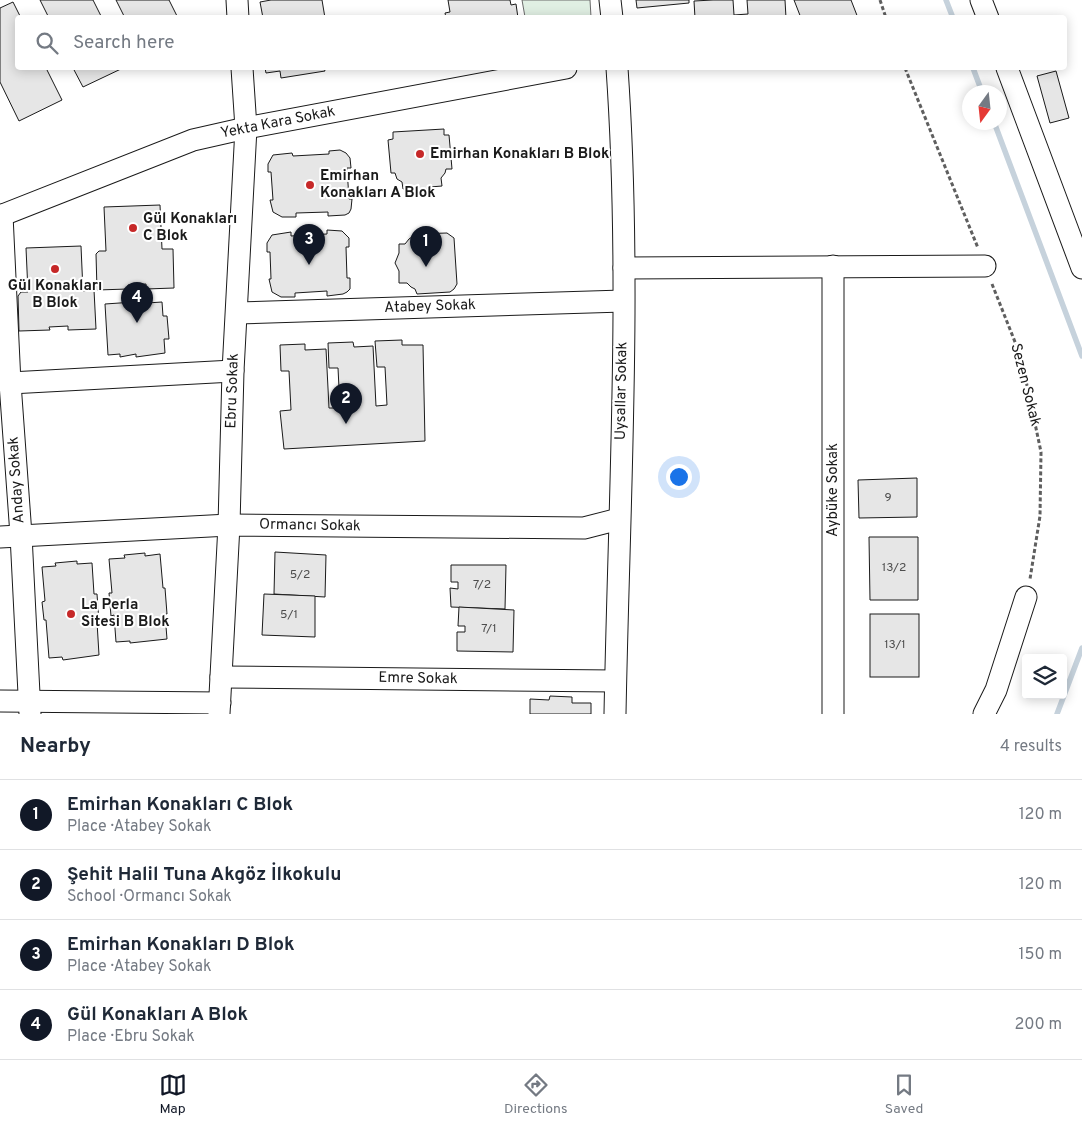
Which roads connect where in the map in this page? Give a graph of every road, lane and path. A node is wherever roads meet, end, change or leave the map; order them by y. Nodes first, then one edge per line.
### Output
1 (237, 0) edge
2 (610, 0) edge
3 (880, 0) edge
4 (981, 0) edge
5 (238, 15) edge
6 (612, 15) edge
7 (885, 15) edge
8 (987, 15) edge
9 (242, 70) edge
10 (555, 70) edge
11 (617, 70) edge
12 (907, 70) edge
13 (1008, 70) edge
14 (246, 128) junction
15 (1, 215) edge
16 (834, 266) junction
17 (985, 266) junction
18 (624, 268) junction
19 (1082, 268) edge
20 (624, 301) junction
21 (237, 313) junction
22 (233, 371) junction
23 (10, 382) junction
24 (619, 519) junction
25 (229, 525) junction
26 (21, 535) junction
27 (0, 537) edge
28 (1026, 597) joint
29 (221, 677) junction
30 (616, 681) junction
31 (0, 701) edge
32 (30, 708) edge
33 (220, 709) edge
34 (615, 714) edge
35 (833, 714) edge
36 (984, 714) edge

1 - 5 street
2 - 6 street
3 - 7 path
4 - 8 street
9 - 14 street, Ebru Sokak
10 - 14 street, Yekta Kara Sokak
11 - 18 street, Uysallar Sokak
12 - 17 path, Sezen Sokak
13 - 19 street
14 - 15 street, Yekta Kara Sokak
14 - 21 street, Ebru Sokak
15 - 23 street, Anday Sokak
16 - 17 street
16 - 18 street
16 - 35 street, Aybüke Sokak
17 - 28 path, Sezen Sokak
18 - 20 street, Uysallar Sokak
20 - 21 street, Atabey Sokak
20 - 24 street, Uysallar Sokak
21 - 22 street, Ebru Sokak
22 - 23 street
22 - 25 street, Ebru Sokak
23 - 26 street, Anday Sokak
24 - 25 street, Ormancı Sokak
24 - 30 street, Uysallar Sokak
25 - 26 street, Ormancı Sokak
25 - 29 street, Ebru Sokak
26 - 27 street, Ormancı Sokak
26 - 32 street, Anday Sokak
28 - 36 street
29 - 30 street, Emre Sokak
29 - 33 street, Ebru Sokak
30 - 34 street, Uysallar Sokak
31 - 32 street
32 - 33 street

